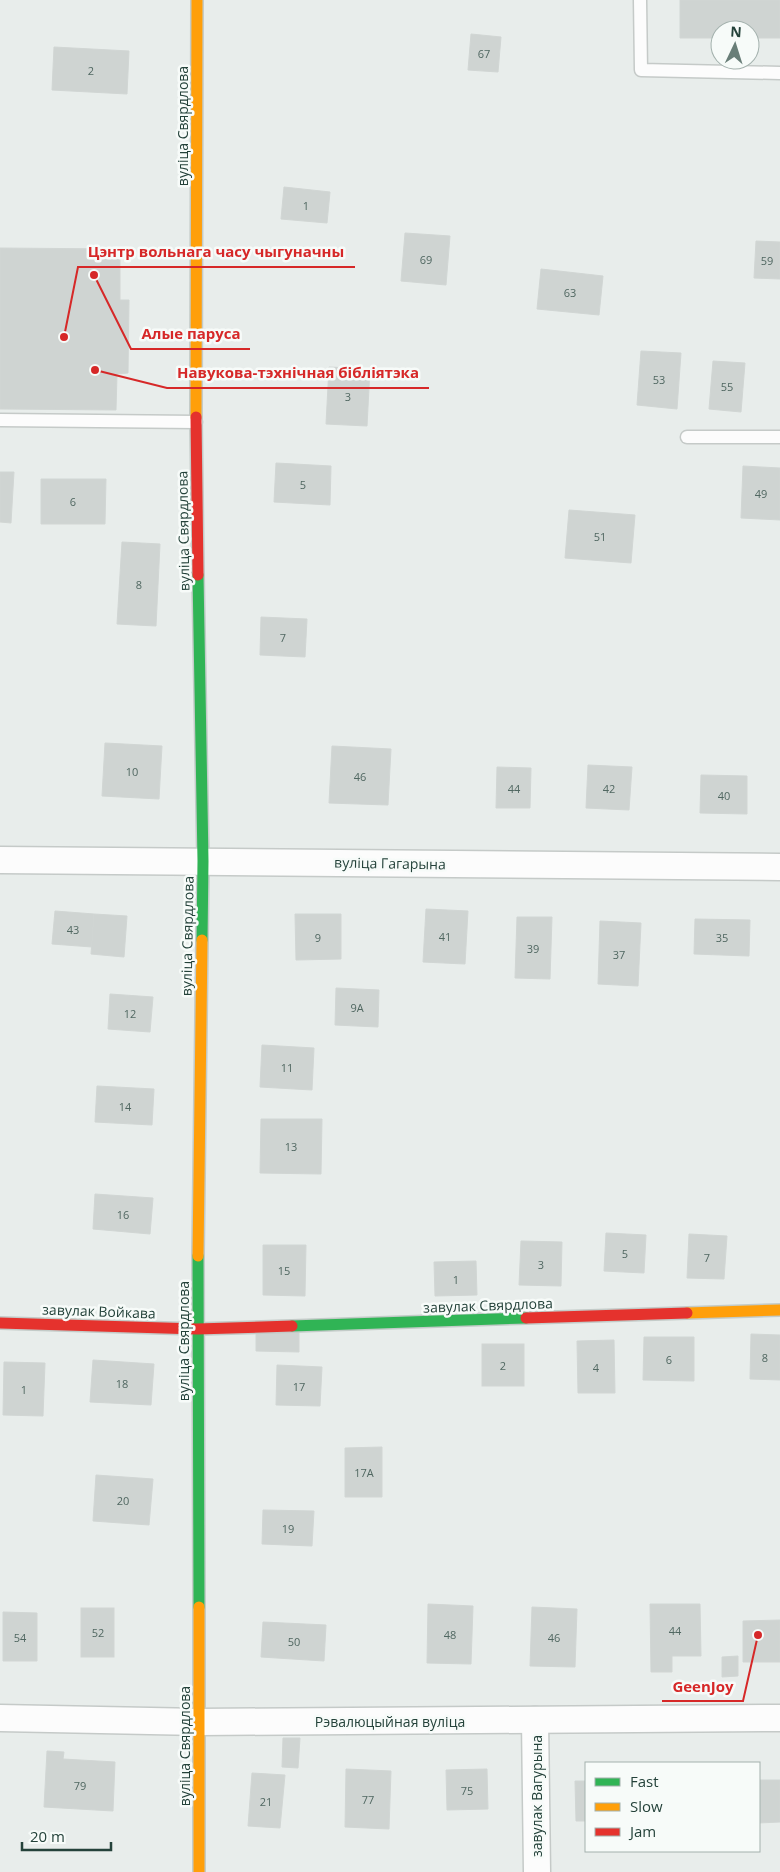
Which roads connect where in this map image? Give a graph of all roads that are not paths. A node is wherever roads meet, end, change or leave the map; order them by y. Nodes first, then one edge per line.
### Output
1 (197, 0) edge
2 (640, 0) edge
3 (780, 73) edge
4 (0, 420) edge
5 (196, 422) junction
6 (687, 437) dead end
7 (780, 437) edge
8 (0, 860) edge
9 (203, 861) junction
10 (780, 867) edge
11 (780, 1310) edge
12 (0, 1323) edge
13 (197, 1329) junction
14 (0, 1718) edge
15 (780, 1718) edge
16 (536, 1720) junction
17 (200, 1722) junction
18 (199, 1872) edge
19 (537, 1872) edge

1 - 5 main road, вуліца Свярдлова
2 - 3 lane
4 - 5 lane
5 - 9 main road, вуліца Свярдлова
6 - 7 lane
8 - 9 street, вуліца Гагарына
9 - 10 street, вуліца Гагарына
9 - 13 main road, вуліца Свярдлова
11 - 13 main road, завулак Свярдлова
12 - 13 main road, завулак Войкава
13 - 17 main road, вуліца Свярдлова
14 - 17 street, Рэвалюцыйная вуліца
15 - 16 street, Рэвалюцыйная вуліца
16 - 17 street, Рэвалюцыйная вуліца
16 - 19 street, завулак Вагурына
17 - 18 main road, вуліца Свярдлова

